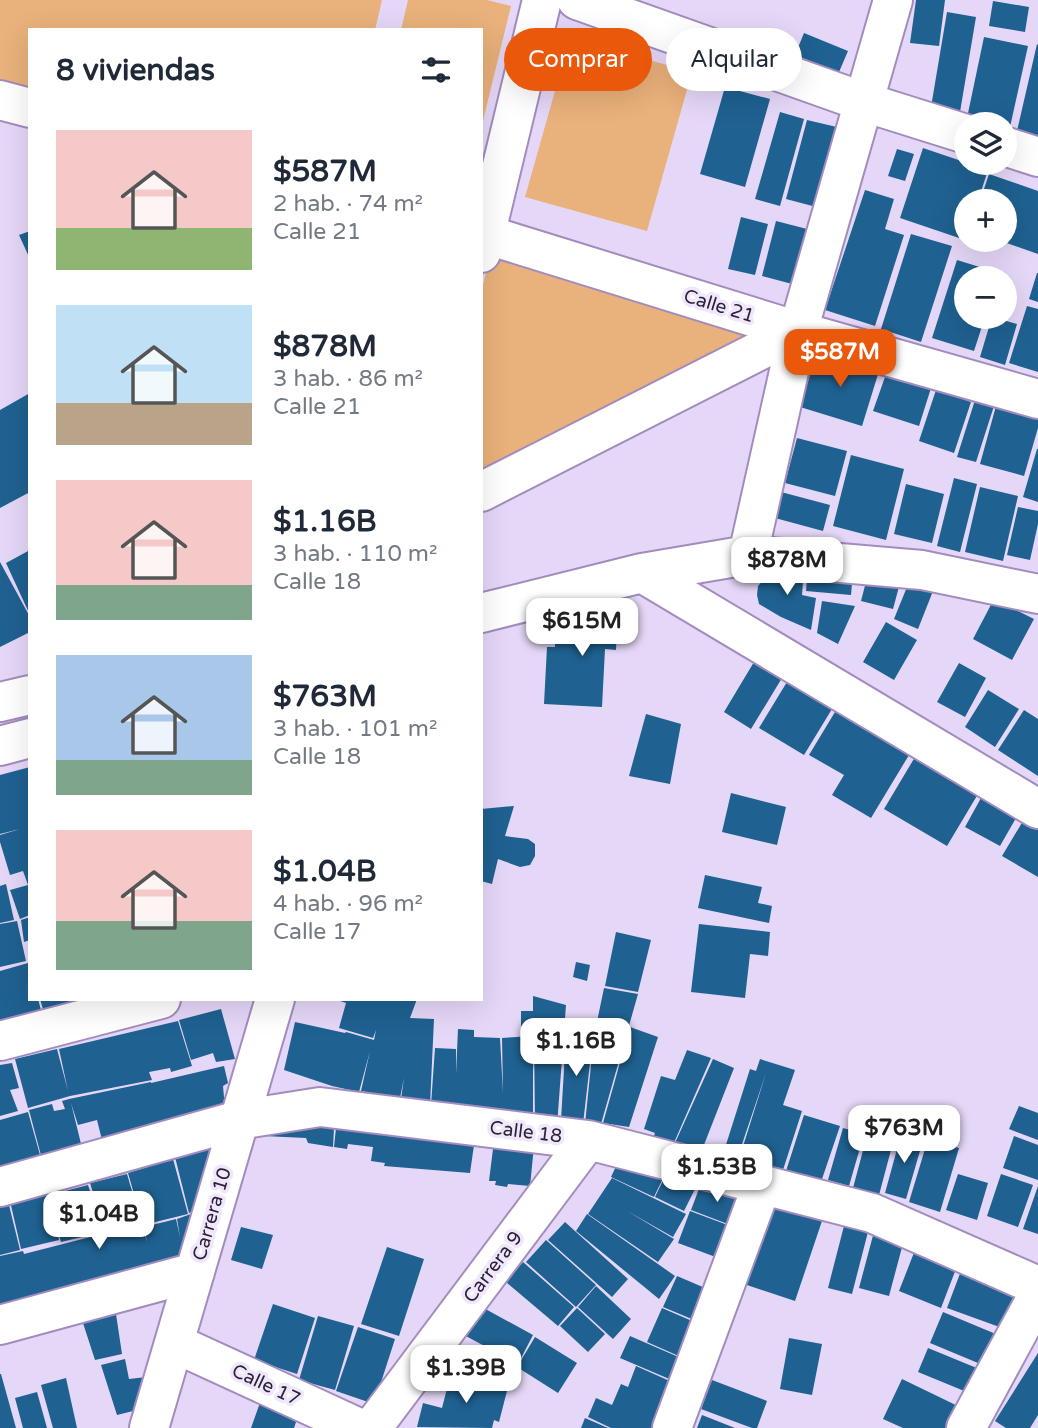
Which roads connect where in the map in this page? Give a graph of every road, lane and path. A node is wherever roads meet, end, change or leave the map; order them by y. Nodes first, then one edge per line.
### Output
1 (542, 0) edge
2 (577, 0) edge
3 (893, 0) edge
4 (0, 100) edge
5 (864, 102) junction
6 (28, 107) edge
7 (954, 130) edge
8 (1017, 150) edge
9 (1038, 157) edge
10 (483, 240) edge
11 (798, 331) junction
12 (1038, 399) edge
13 (483, 491) edge
14 (748, 555) junction
15 (642, 573) junction
16 (1038, 594) edge
17 (483, 613) edge
18 (28, 695) edge
19 (0, 702) edge
20 (28, 739) edge
21 (0, 746) edge
22 (1038, 809) edge
23 (145, 1001) edge
24 (274, 1001) edge
25 (113, 1005) edge
26 (0, 1041) edge
27 (239, 1120) junction
28 (588, 1140) junction
29 (762, 1185) junction
30 (0, 1187) edge
31 (195, 1272) junction
32 (1038, 1286) edge
33 (1038, 1295) edge
34 (0, 1325) edge
35 (174, 1342) junction
36 (149, 1428) edge
37 (359, 1428) edge
38 (372, 1428) edge
39 (672, 1428) edge
40 (967, 1428) edge

1 - 10 street
2 - 5 street
3 - 5 street
4 - 6 street
5 - 7 street
5 - 11 street
8 - 9 street
10 - 11 street, Calle 21
11 - 12 street, Calle 21
11 - 13 street
11 - 14 street
14 - 15 street
14 - 16 street
15 - 17 street
15 - 22 street
18 - 19 street
20 - 21 street
23 - 25 street
24 - 27 street, Carrera 10
25 - 26 street
27 - 28 street, Calle 18
27 - 30 street, Calle 18
27 - 31 street, Carrera 10
28 - 29 street, Calle 18
28 - 38 street, Carrera 9
29 - 32 street, Calle 18
29 - 39 street
31 - 34 street
31 - 35 street, Carrera 10
33 - 40 street
35 - 36 street, Carrera 10
35 - 37 street, Calle 17

